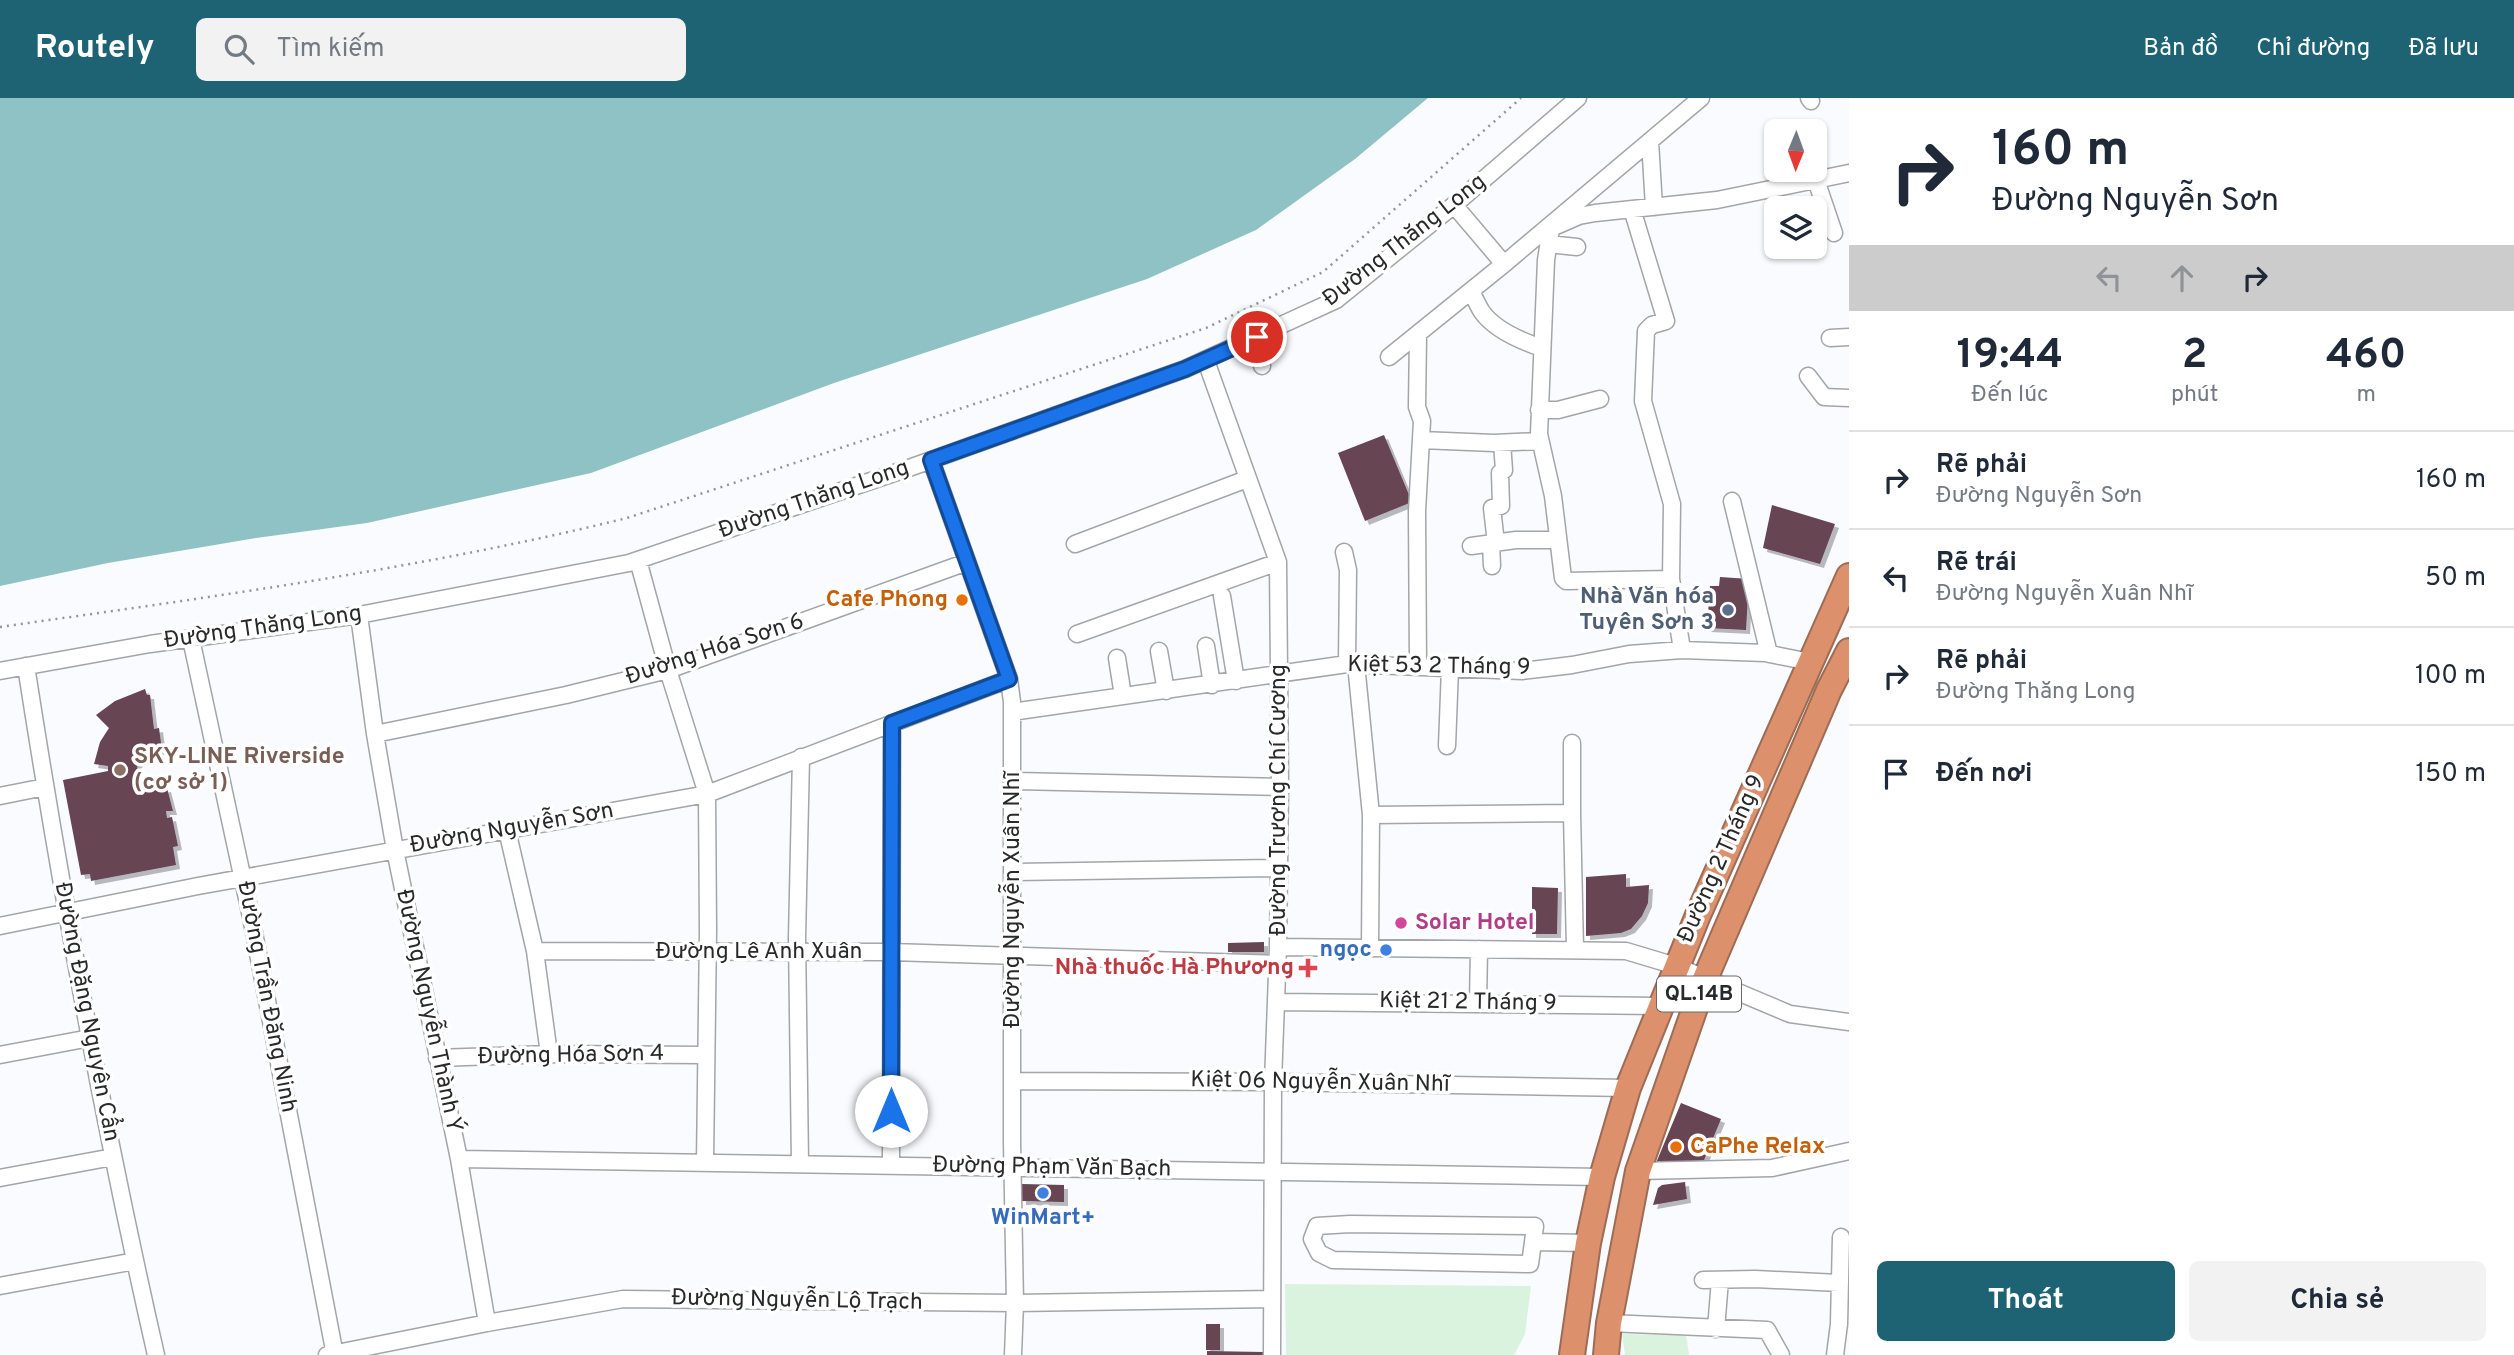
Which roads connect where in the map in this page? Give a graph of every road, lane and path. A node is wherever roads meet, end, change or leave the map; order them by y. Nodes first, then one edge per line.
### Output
1 (1521, 98) edge
2 (1578, 98) edge
3 (1701, 98) edge
4 (1650, 141) junction
5 (1849, 173) edge
6 (1827, 178) edge
7 (1806, 182) edge
8 (1817, 182) edge
9 (1454, 205) junction
10 (1654, 207) junction
11 (1632, 209) junction
12 (1834, 233) dead end
13 (1547, 235) junction
14 (1577, 247) dead end
15 (1504, 264) junction
16 (1471, 292) junction
17 (1418, 335) junction
18 (1257, 337) junction
19 (1849, 337) edge
20 (1830, 338) dead end
21 (1542, 348) junction
22 (1388, 357) dead end
23 (1206, 361) junction
24 (1262, 366) dead end
25 (1808, 376) dead end
26 (1849, 398) edge
27 (1600, 399) dead end
28 (1539, 410) junction
29 (1421, 440) junction
30 (1540, 442) junction
31 (1502, 443) junction
32 (931, 460) junction
33 (1247, 479) junction
34 (1732, 502) dead end
35 (1558, 540) junction
36 (1494, 543) junction
37 (1075, 544) dead end
38 (1471, 546) dead end
39 (1344, 552) dead end
40 (638, 560) junction
41 (967, 562) junction
42 (1278, 562) junction
43 (1492, 566) dead end
44 (1849, 576) edge
45 (1671, 579) junction
46 (1222, 596) dead end
47 (359, 615) junction
48 (0, 628) edge
49 (1077, 634) dead end
50 (191, 639) junction
51 (1206, 646) dead end
52 (1682, 650) junction
53 (1849, 651) edge
54 (1159, 652) dead end
55 (1769, 654) junction
56 (1117, 658) dead end
57 (1810, 662) junction
58 (1352, 664) junction
59 (26, 666) junction
60 (1418, 666) junction
61 (1450, 668) junction
62 (668, 670) junction
63 (0, 671) edge
64 (1279, 675) junction
65 (1009, 679) junction
66 (1236, 681) junction
67 (1212, 685) junction
68 (1166, 691) junction
69 (1123, 696) junction
70 (1013, 712) junction
71 (892, 723) junction
72 (375, 734) junction
73 (1572, 743) dead end
74 (1447, 746) dead end
75 (801, 757) junction
76 (1013, 782) junction
77 (45, 787) junction
78 (1280, 787) junction
79 (707, 794) junction
80 (0, 796) edge
81 (1572, 813) junction
82 (1371, 815) junction
83 (506, 830) junction
84 (395, 850) junction
85 (1278, 868) junction
86 (1013, 872) junction
87 (243, 879) junction
88 (67, 913) junction
89 (0, 926) edge
90 (1278, 947) junction
91 (1370, 948) junction
92 (1479, 949) junction
93 (1575, 949) junction
94 (535, 951) junction
95 (708, 952) junction
96 (797, 952) junction
97 (892, 952) junction
98 (1013, 956) junction
99 (1277, 964) junction
100 (1676, 966) junction
101 (1705, 979) junction
102 (1276, 1002) junction
103 (1478, 1003) junction
104 (1660, 1006) junction
105 (1849, 1022) edge
106 (90, 1038) junction
107 (549, 1054) junction
108 (0, 1055) edge
109 (705, 1055) junction
110 (436, 1058) junction
111 (1013, 1081) junction
112 (1273, 1082) junction
113 (1628, 1088) junction
114 (1849, 1151) edge
115 (113, 1157) junction
116 (460, 1160) junction
117 (705, 1163) junction
118 (800, 1163) junction
119 (891, 1164) junction
120 (1012, 1168) junction
121 (1638, 1171) junction
122 (1272, 1173) junction
123 (1602, 1177) junction
124 (0, 1178) edge
125 (1841, 1237) dead end
126 (1533, 1242) junction
127 (1588, 1243) junction
128 (135, 1261) junction
129 (1703, 1279) dead end
130 (1720, 1280) junction
131 (1839, 1283) junction
132 (0, 1286) edge
133 (1272, 1299) junction
134 (1015, 1303) junction
135 (487, 1323) junction
136 (1609, 1323) junction
137 (1844, 1324) edge
138 (1716, 1329) junction
139 (1569, 1353) edge
140 (332, 1354) edge
141 (156, 1355) edge
142 (1013, 1355) edge
143 (1272, 1355) edge
144 (1606, 1355) edge
145 (1781, 1355) edge
146 (1835, 1355) edge

1 - 48 path
2 - 9 street, Đường Thăng Long
3 - 4 street
4 - 10 street
4 - 13 street
5 - 6 street
7 - 10 street
8 - 12 street
9 - 15 street
9 - 18 street, Đường Thăng Long
10 - 11 street
11 - 13 street
11 - 45 street
13 - 14 street
13 - 15 street
13 - 21 street
15 - 16 street
16 - 17 street
16 - 21 street
17 - 22 street
17 - 29 street
18 - 23 street, Đường Thăng Long
18 - 24 street
19 - 20 street
21 - 28 street
23 - 32 street, Đường Thăng Long
23 - 33 street, Đường Trương Chí Cương
25 - 26 street
27 - 28 street
28 - 30 street
29 - 31 street
29 - 60 street
30 - 31 street
30 - 35 street
31 - 36 street
32 - 40 street, Đường Thăng Long
32 - 41 street, Đường Nguyễn Xuân Nhĩ
33 - 37 street
33 - 42 street, Đường Trương Chí Cương
34 - 55 street
35 - 36 street
35 - 45 street
36 - 38 street
36 - 43 street
39 - 58 street
40 - 47 street, Đường Thăng Long
40 - 62 street
41 - 62 street, Đường Hóa Sơn 6
41 - 65 street, Đường Nguyễn Xuân Nhĩ
42 - 49 street
42 - 64 street, Đường Trương Chí Cương
44 - 57 highway, Đường 2 Tháng 9 / QL.14B
45 - 52 street
46 - 66 street
47 - 50 street, Đường Thăng Long
47 - 72 street, Đường Nguyễn Thành Ý
50 - 59 street, Đường Thăng Long
50 - 87 street, Đường Trần Đăng Ninh
51 - 67 street
52 - 55 street, Kiệt 53 2 Tháng 9
52 - 61 street, Kiệt 53 2 Tháng 9
53 - 101 highway, Đường 2 Tháng 9 / QL.14B
54 - 68 street
55 - 57 street, Kiệt 53 2 Tháng 9
56 - 69 street
57 - 100 highway, Đường 2 Tháng 9 / QL.14B
58 - 60 street, Kiệt 53 2 Tháng 9
58 - 64 street, Kiệt 53 2 Tháng 9
58 - 82 street
59 - 63 street, Đường Thăng Long
59 - 77 street, Đường Đặng Nguyên Cẩn
60 - 61 street, Kiệt 53 2 Tháng 9
61 - 74 street
62 - 72 street, Đường Hóa Sơn 6
62 - 79 street
64 - 66 street, Kiệt 53 2 Tháng 9
64 - 78 street, Đường Trương Chí Cương
65 - 70 street, Đường Nguyễn Xuân Nhĩ
65 - 71 street, Đường Nguyễn Sơn
66 - 67 street, Kiệt 53 2 Tháng 9
67 - 68 street, Kiệt 53 2 Tháng 9
68 - 69 street, Kiệt 53 2 Tháng 9
69 - 70 street, Kiệt 53 2 Tháng 9
70 - 76 street, Đường Nguyễn Xuân Nhĩ
71 - 75 street, Đường Nguyễn Sơn
71 - 97 street
72 - 84 street, Đường Nguyễn Thành Ý
73 - 81 street
75 - 79 street, Đường Nguyễn Sơn
75 - 96 street
76 - 78 street
76 - 86 street, Đường Nguyễn Xuân Nhĩ
77 - 80 street
77 - 88 street, Đường Đặng Nguyên Cẩn
78 - 85 street, Đường Trương Chí Cương
79 - 83 street, Đường Nguyễn Sơn
79 - 95 street
81 - 82 street
81 - 93 street
82 - 91 street
83 - 84 street, Đường Nguyễn Sơn
83 - 94 street
84 - 87 street, Đường Nguyễn Sơn
84 - 110 street, Đường Nguyễn Thành Ý
85 - 86 street
85 - 90 street, Đường Trương Chí Cương
86 - 98 street, Đường Nguyễn Xuân Nhĩ
87 - 88 street, Đường Nguyễn Sơn
87 - 140 street, Đường Trần Đăng Ninh
88 - 89 street, Đường Nguyễn Sơn
88 - 106 street, Đường Đặng Nguyên Cẩn
90 - 91 street, Đường Trương Chí Cương
90 - 99 street
91 - 92 street, Đường Trương Chí Cương
92 - 93 street, Đường Trương Chí Cương
92 - 103 street
93 - 100 street, Đường Trương Chí Cương
94 - 95 street, Đường Lê Anh Xuân
94 - 107 street
95 - 96 street, Đường Lê Anh Xuân
95 - 109 street
96 - 97 street, Đường Lê Anh Xuân
96 - 118 street
97 - 98 street, Đường Lê Anh Xuân
97 - 119 street
98 - 99 street, Đường Lê Anh Xuân
98 - 111 street, Đường Nguyễn Xuân Nhĩ
99 - 102 street
100 - 101 street, Đường Trương Chí Cương
100 - 104 highway, Đường 2 Tháng 9 / QL.14B
101 - 105 street, Đường Trương Chí Cương
101 - 121 highway, Đường 2 Tháng 9 / QL.14B
102 - 103 street, Kiệt 21 2 Tháng 9
102 - 112 street
103 - 104 street, Kiệt 21 2 Tháng 9
104 - 113 highway, Đường 2 Tháng 9 / QL.14B
106 - 108 street
106 - 115 street, Đường Đặng Nguyên Cẩn
107 - 109 street, Đường Hóa Sơn 4
107 - 110 street, Đường Hóa Sơn 4
109 - 117 street
110 - 116 street, Đường Nguyễn Thành Ý
111 - 112 street, Kiệt 06 Nguyễn Xuân Nhĩ
111 - 120 street, Đường Nguyễn Xuân Nhĩ
112 - 113 street, Kiệt 06 Nguyễn Xuân Nhĩ
112 - 122 street
113 - 123 highway, Đường 2 Tháng 9 / QL.14B
114 - 121 street
115 - 124 street
115 - 128 street, Đường Đặng Nguyên Cẩn
116 - 117 street, Đường Phạm Văn Bạch
116 - 135 street, Đường Nguyễn Thành Ý
117 - 118 street, Đường Phạm Văn Bạch
118 - 119 street, Đường Phạm Văn Bạch
119 - 120 street, Đường Phạm Văn Bạch
120 - 122 street, Đường Phạm Văn Bạch
120 - 134 street, Đường Nguyễn Xuân Nhĩ
121 - 136 highway, Đường 2 Tháng 9 / QL.14B
122 - 123 street, Đường Phạm Văn Bạch
122 - 133 street
123 - 127 highway, Đường 2 Tháng 9 / QL.14B
125 - 131 street
126 - 126 street
126 - 127 street
127 - 139 highway, Đường 2 Tháng 9 / QL.14B
128 - 132 street
128 - 141 street, Đường Đặng Nguyên Cẩn
129 - 130 street
130 - 131 street
130 - 138 street
131 - 137 street
133 - 134 street, Đường Nguyễn Lộ Trạch
133 - 143 street
134 - 135 street, Đường Nguyễn Lộ Trạch
134 - 142 street, Đường Nguyễn Xuân Nhĩ
135 - 140 street, Đường Nguyễn Lộ Trạch
136 - 138 street
136 - 144 highway, Đường 2 Tháng 9 / QL.14B
137 - 146 street
138 - 145 street

